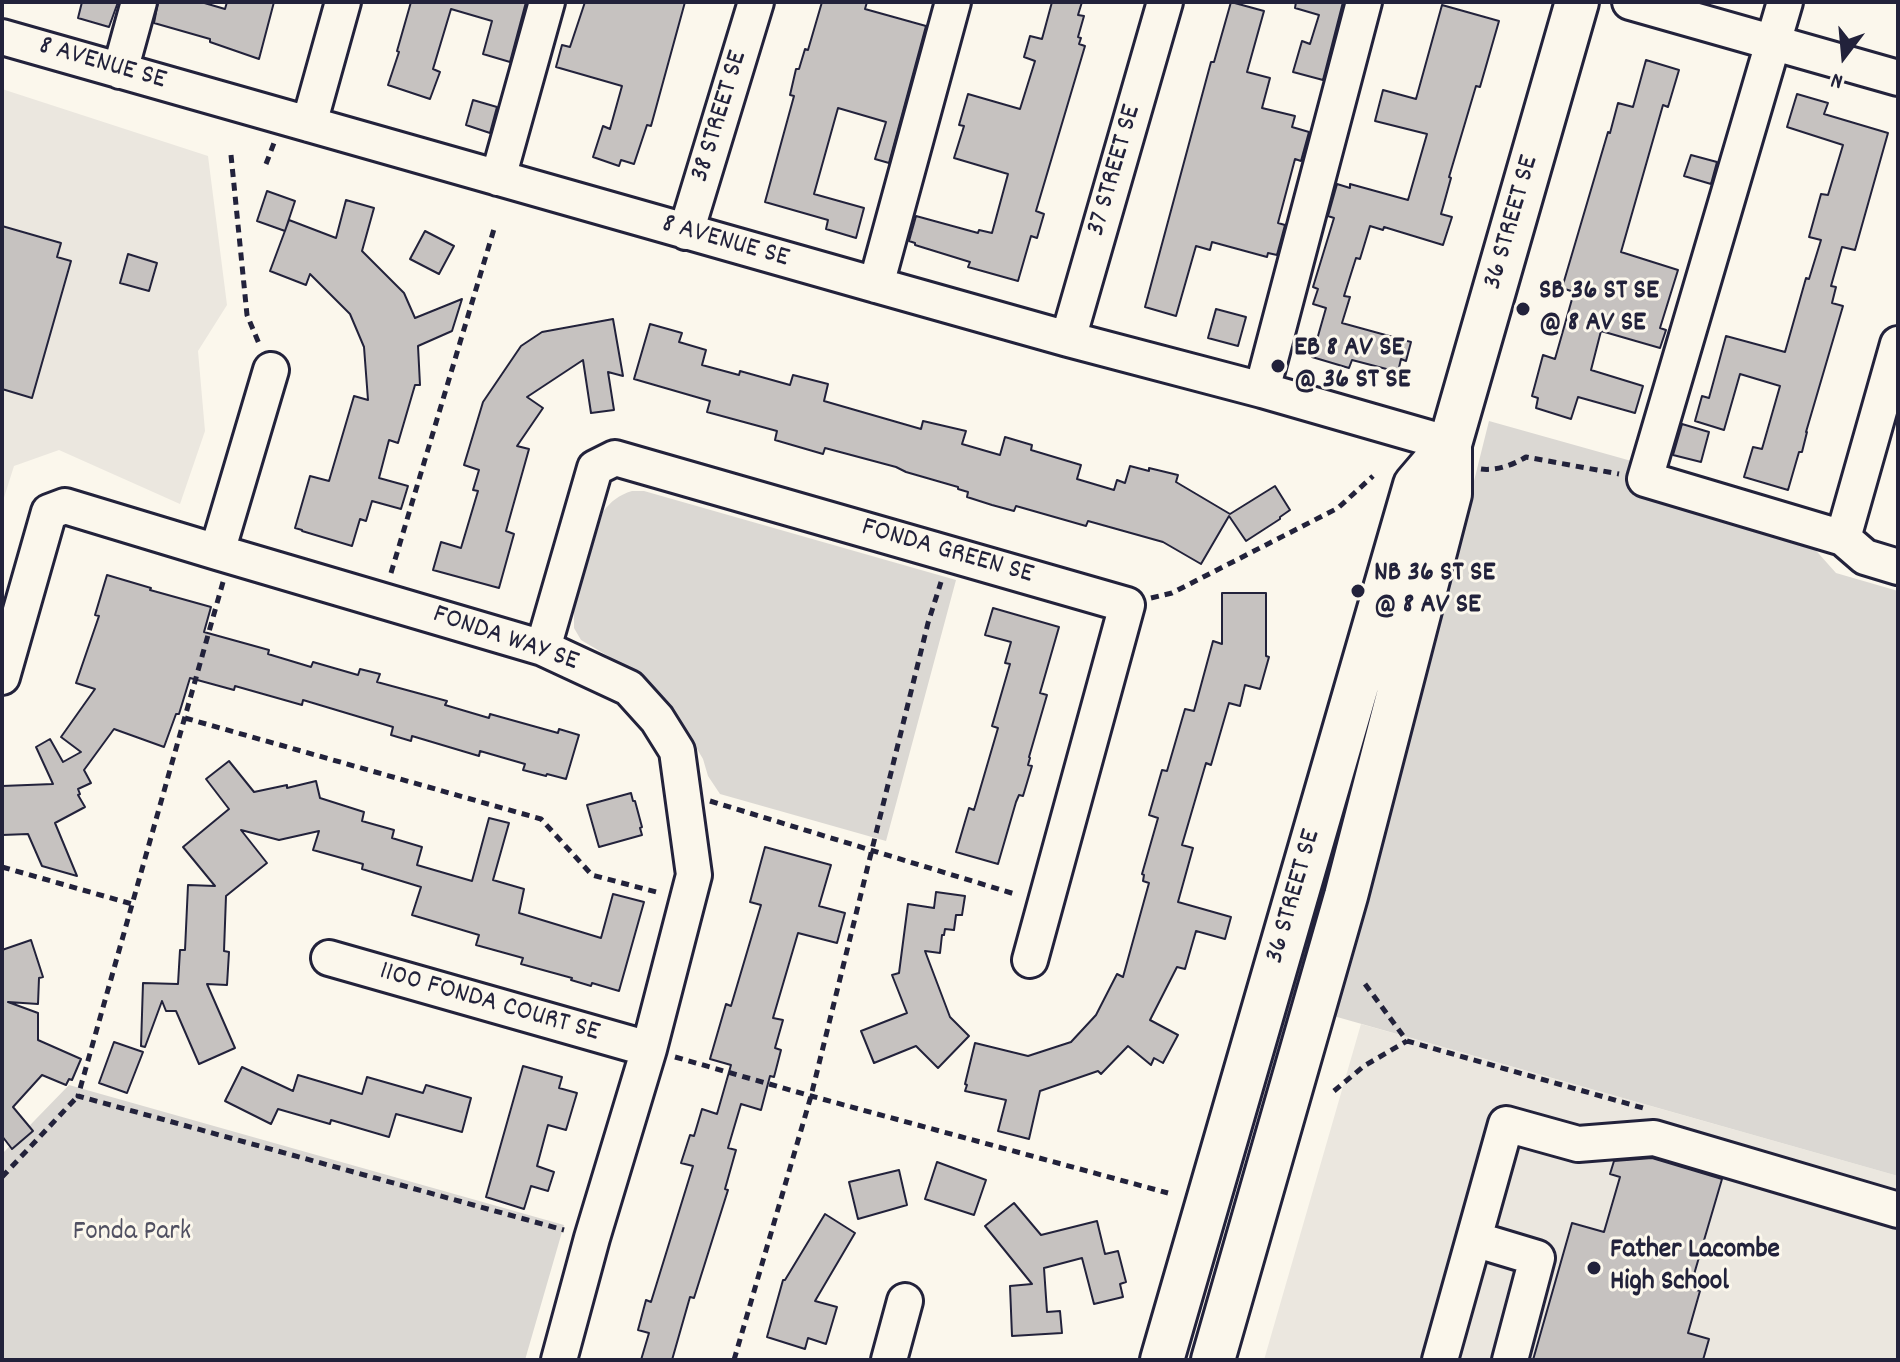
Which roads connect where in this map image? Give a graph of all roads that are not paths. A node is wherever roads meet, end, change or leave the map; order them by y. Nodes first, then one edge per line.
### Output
1 (139, 2) edge
2 (343, 2) edge
3 (547, 2) edge
4 (756, 2) edge
5 (953, 2) edge
6 (1165, 2) edge
7 (1364, 2) edge
8 (1577, 2) edge
9 (1630, 2) edge
10 (1785, 2) edge
11 (2, 37) edge
12 (1773, 42) junction
13 (120, 71) junction
14 (1898, 78) edge
15 (309, 124) junction
16 (498, 178) junction
17 (686, 232) junction
18 (876, 285) junction
19 (1068, 339) junction
20 (1898, 344) edge
21 (271, 370) road end
22 (1262, 390) junction
23 (1450, 444) junction
24 (1843, 538) junction
25 (217, 552) junction
26 (1898, 567) edge
27 (543, 648) junction
28 (2, 677) edge
29 (329, 958) dead end
30 (1030, 960) dead end
31 (649, 1049) junction
32 (1898, 1210) edge
33 (1474, 1239) junction
34 (905, 1301) dead end
35 (559, 1360) edge
36 (889, 1360) edge
37 (1162, 1360) edge
38 (1213, 1360) edge
39 (1440, 1360) edge
40 (1510, 1360) edge

1 - 13 street
2 - 15 street
3 - 16 street
4 - 17 street, 38 STREET SE
5 - 18 street
6 - 19 street, 37 STREET SE
7 - 22 street
8 - 23 main road, 36 STREET SE
9 - 12 street
10 - 12 street
11 - 13 street, 8 AVENUE SE
12 - 14 street
12 - 24 street
13 - 15 street, 8 AVENUE SE
15 - 16 street, 8 AVENUE SE
16 - 17 street, 8 AVENUE SE
17 - 18 street, 8 AVENUE SE
18 - 19 street, 8 AVENUE SE
19 - 22 street, 8 AVENUE SE
20 - 24 street
21 - 25 street
22 - 23 street, 8 AVENUE SE
23 - 37 main road, 36 STREET SE
23 - 38 main road, 36 STREET SE
24 - 26 street
25 - 27 street, FONDA WAY SE
25 - 28 street, FONDA WAY SE
27 - 30 street, FONDA GREEN SE
27 - 31 street, FONDA WAY SE
29 - 31 street, 1100 FONDA COURT SE
31 - 35 street, FONDA WAY SE
32 - 33 street
33 - 39 street
33 - 40 street
34 - 36 street

